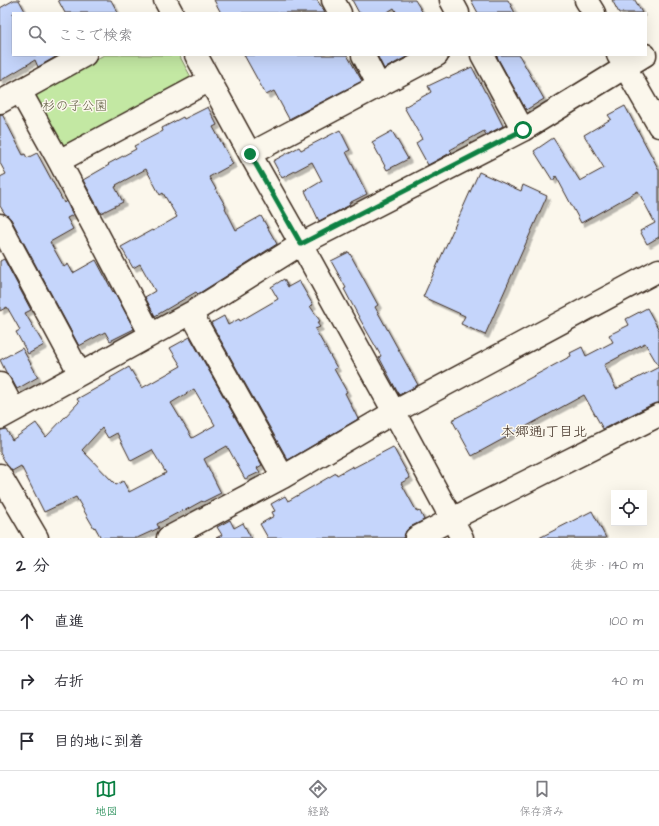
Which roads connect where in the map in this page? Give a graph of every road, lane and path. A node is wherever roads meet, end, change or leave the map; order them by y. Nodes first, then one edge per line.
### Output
1 (333, 0) edge
2 (451, 0) edge
3 (586, 0) edge
4 (339, 12) edge
5 (457, 12) edge
6 (593, 12) edge
7 (659, 47) edge
8 (647, 54) edge
9 (83, 56) edge
10 (197, 56) edge
11 (364, 56) edge
12 (435, 56) edge
13 (483, 56) edge
14 (641, 56) edge
15 (621, 61) edge
16 (210, 80) junction
17 (379, 86) junction
18 (20, 91) junction
19 (0, 102) edge
20 (659, 126) edge
21 (523, 130) junction
22 (250, 154) junction
23 (59, 161) junction
24 (0, 225) edge
25 (301, 244) junction
26 (659, 270) edge
27 (191, 313) junction
28 (151, 335) junction
29 (80, 374) junction
30 (0, 384) edge
31 (394, 412) junction
32 (7, 414) edge
33 (659, 415) edge
34 (0, 475) edge
35 (283, 477) junction
36 (452, 519) junction
37 (37, 538) edge
38 (168, 538) edge
39 (416, 538) edge
40 (462, 538) edge

1 - 4 street
2 - 5 street
3 - 6 street
7 - 8 street
9 - 18 street
10 - 16 street
11 - 17 street
12 - 17 street
13 - 21 street
14 - 15 street
15 - 20 street
15 - 21 street
16 - 22 street
16 - 23 street
17 - 22 street
18 - 19 street
18 - 23 street
21 - 25 street
22 - 25 street
23 - 28 street
24 - 29 street
25 - 27 street
25 - 31 street
26 - 31 street
27 - 28 street
27 - 35 street
28 - 29 street
29 - 32 street
30 - 32 street
31 - 35 street
31 - 36 street
33 - 36 street
34 - 37 street
35 - 38 street
36 - 39 street
36 - 40 street

